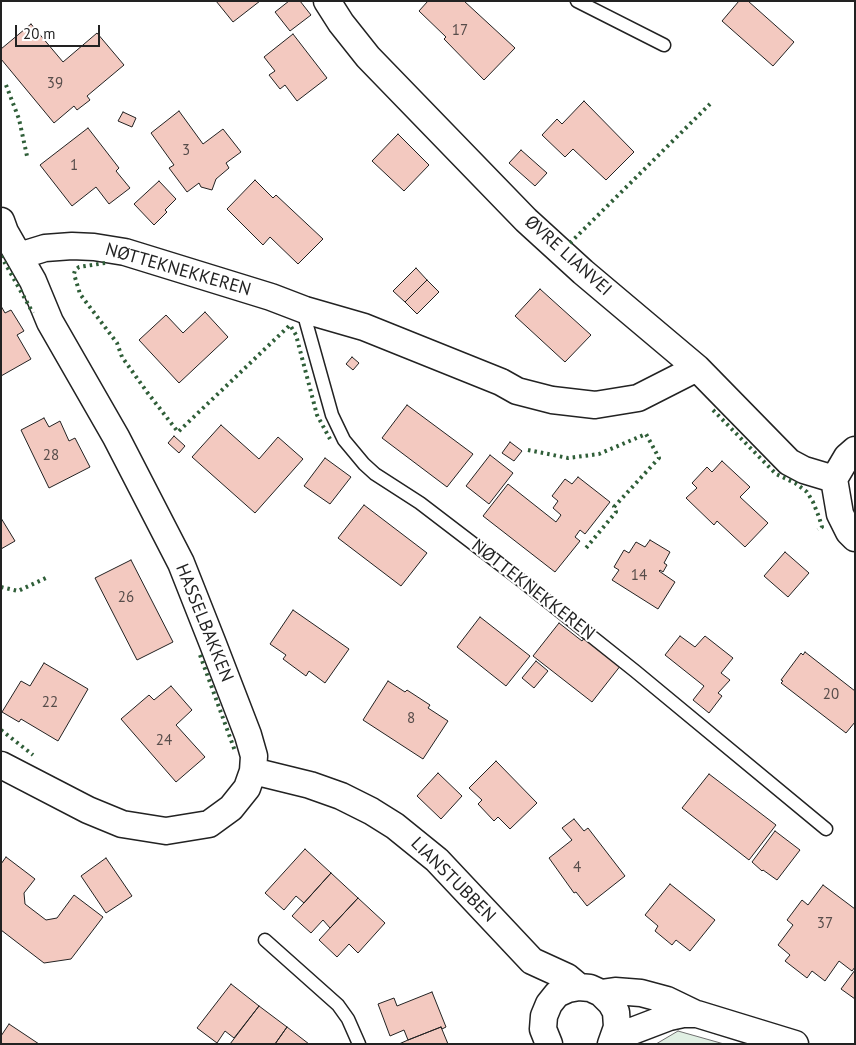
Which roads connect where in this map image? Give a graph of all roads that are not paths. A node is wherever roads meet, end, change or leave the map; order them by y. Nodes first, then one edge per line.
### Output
1 (327, 1) edge
2 (577, 1) edge
3 (664, 45) dead end
4 (1, 221) edge
5 (19, 256) junction
6 (305, 310) junction
7 (697, 368) junction
8 (855, 450) edge
9 (834, 480) junction
10 (855, 538) edge
11 (1, 765) edge
12 (253, 770) junction
13 (826, 829) dead end
14 (266, 940) dead end
15 (532, 961) junction
16 (590, 990) junction
17 (697, 1014) junction
18 (544, 1016) junction
19 (612, 1041) edge
20 (359, 1044) edge
21 (549, 1044) edge
22 (795, 1044) edge

1 - 7 street, ØVRE LIANVEI
2 - 3 lane
4 - 5 street, HASSELBAKKEN
5 - 6 street, NØTTEKNEKKEREN
5 - 12 street, HASSELBAKKEN
6 - 7 street, NØTTEKNEKKEREN
6 - 13 lane, NØTTEKNEKKEREN
7 - 9 street, ØVRE LIANVEI
8 - 9 street
9 - 10 street
11 - 12 street, HASSELBAKKEN
12 - 15 street, LIANSTUBBEN
14 - 20 lane
15 - 16 street, LIANSTUBBEN
15 - 18 street
16 - 17 street
16 - 18 street
16 - 19 street, LIANSTUBBEN
17 - 19 street
17 - 22 street
18 - 21 street

